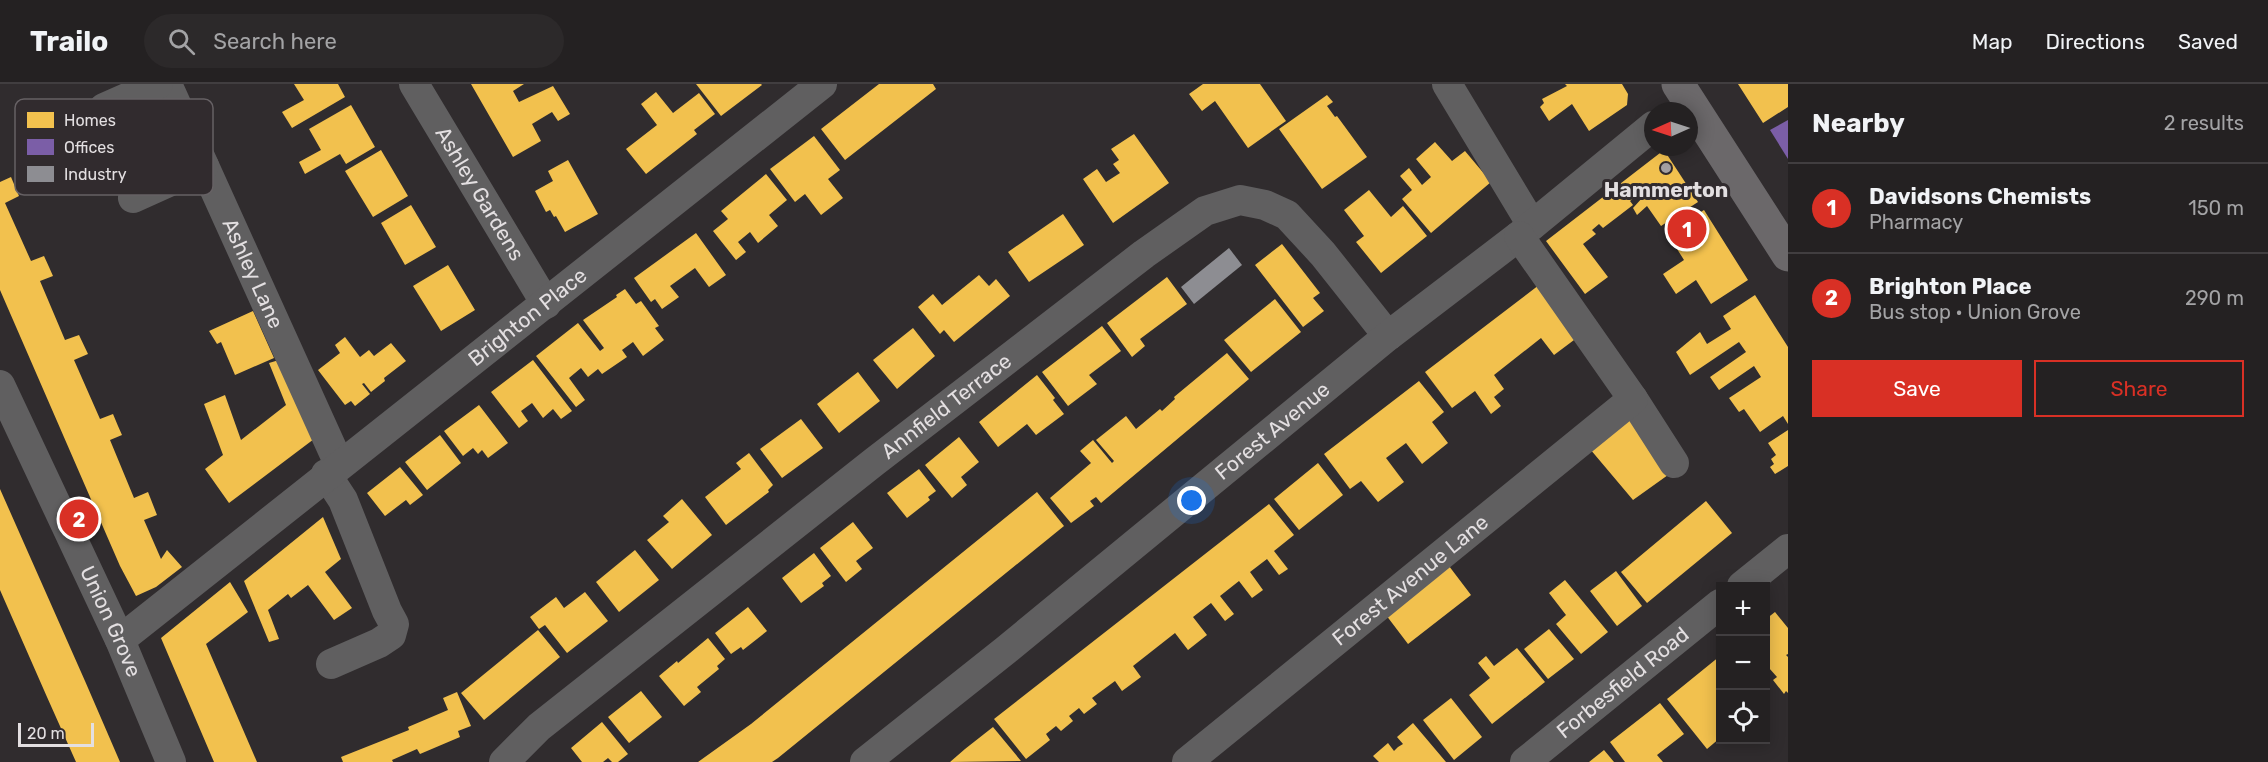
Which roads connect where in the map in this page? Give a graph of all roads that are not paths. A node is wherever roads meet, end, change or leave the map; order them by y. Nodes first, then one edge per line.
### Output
1 (158, 84) edge
2 (167, 84) edge
3 (414, 84) edge
4 (822, 84) edge
5 (1447, 84) edge
6 (124, 99) edge
7 (174, 99) edge
8 (1681, 99) edge
9 (1644, 133) edge
10 (213, 187) edge
11 (140, 195) edge
12 (133, 198) dead end
13 (1526, 230) junction
14 (1788, 255) edge
15 (546, 304) junction
16 (1388, 336) junction
17 (0, 385) edge
18 (1633, 399) junction
19 (1674, 463) dead end
20 (333, 469) junction
21 (1788, 549) edge
22 (1747, 582) edge
23 (1716, 607) edge
24 (120, 640) junction
25 (331, 664) dead end
26 (171, 762) edge
27 (504, 762) edge
28 (865, 762) edge
29 (1187, 762) edge
30 (1525, 762) edge

1 - 6 street
2 - 7 street, Ashley Lane
3 - 15 street, Ashley Gardens
4 - 15 street, Brighton Place
5 - 13 street
8 - 14 main road
9 - 13 street, Forest Avenue
10 - 20 street, Ashley Lane
11 - 12 street
13 - 16 street, Forest Avenue
13 - 18 street
15 - 20 street, Brighton Place
16 - 27 street, Annfield Terrace
16 - 28 street, Forest Avenue
17 - 24 street, Union Grove
18 - 19 street
18 - 29 street, Forest Avenue Lane
20 - 24 street, Brighton Place
20 - 25 street, Ashley Lane
21 - 22 street
23 - 30 street, Forbesfield Road
24 - 26 street, Union Grove

